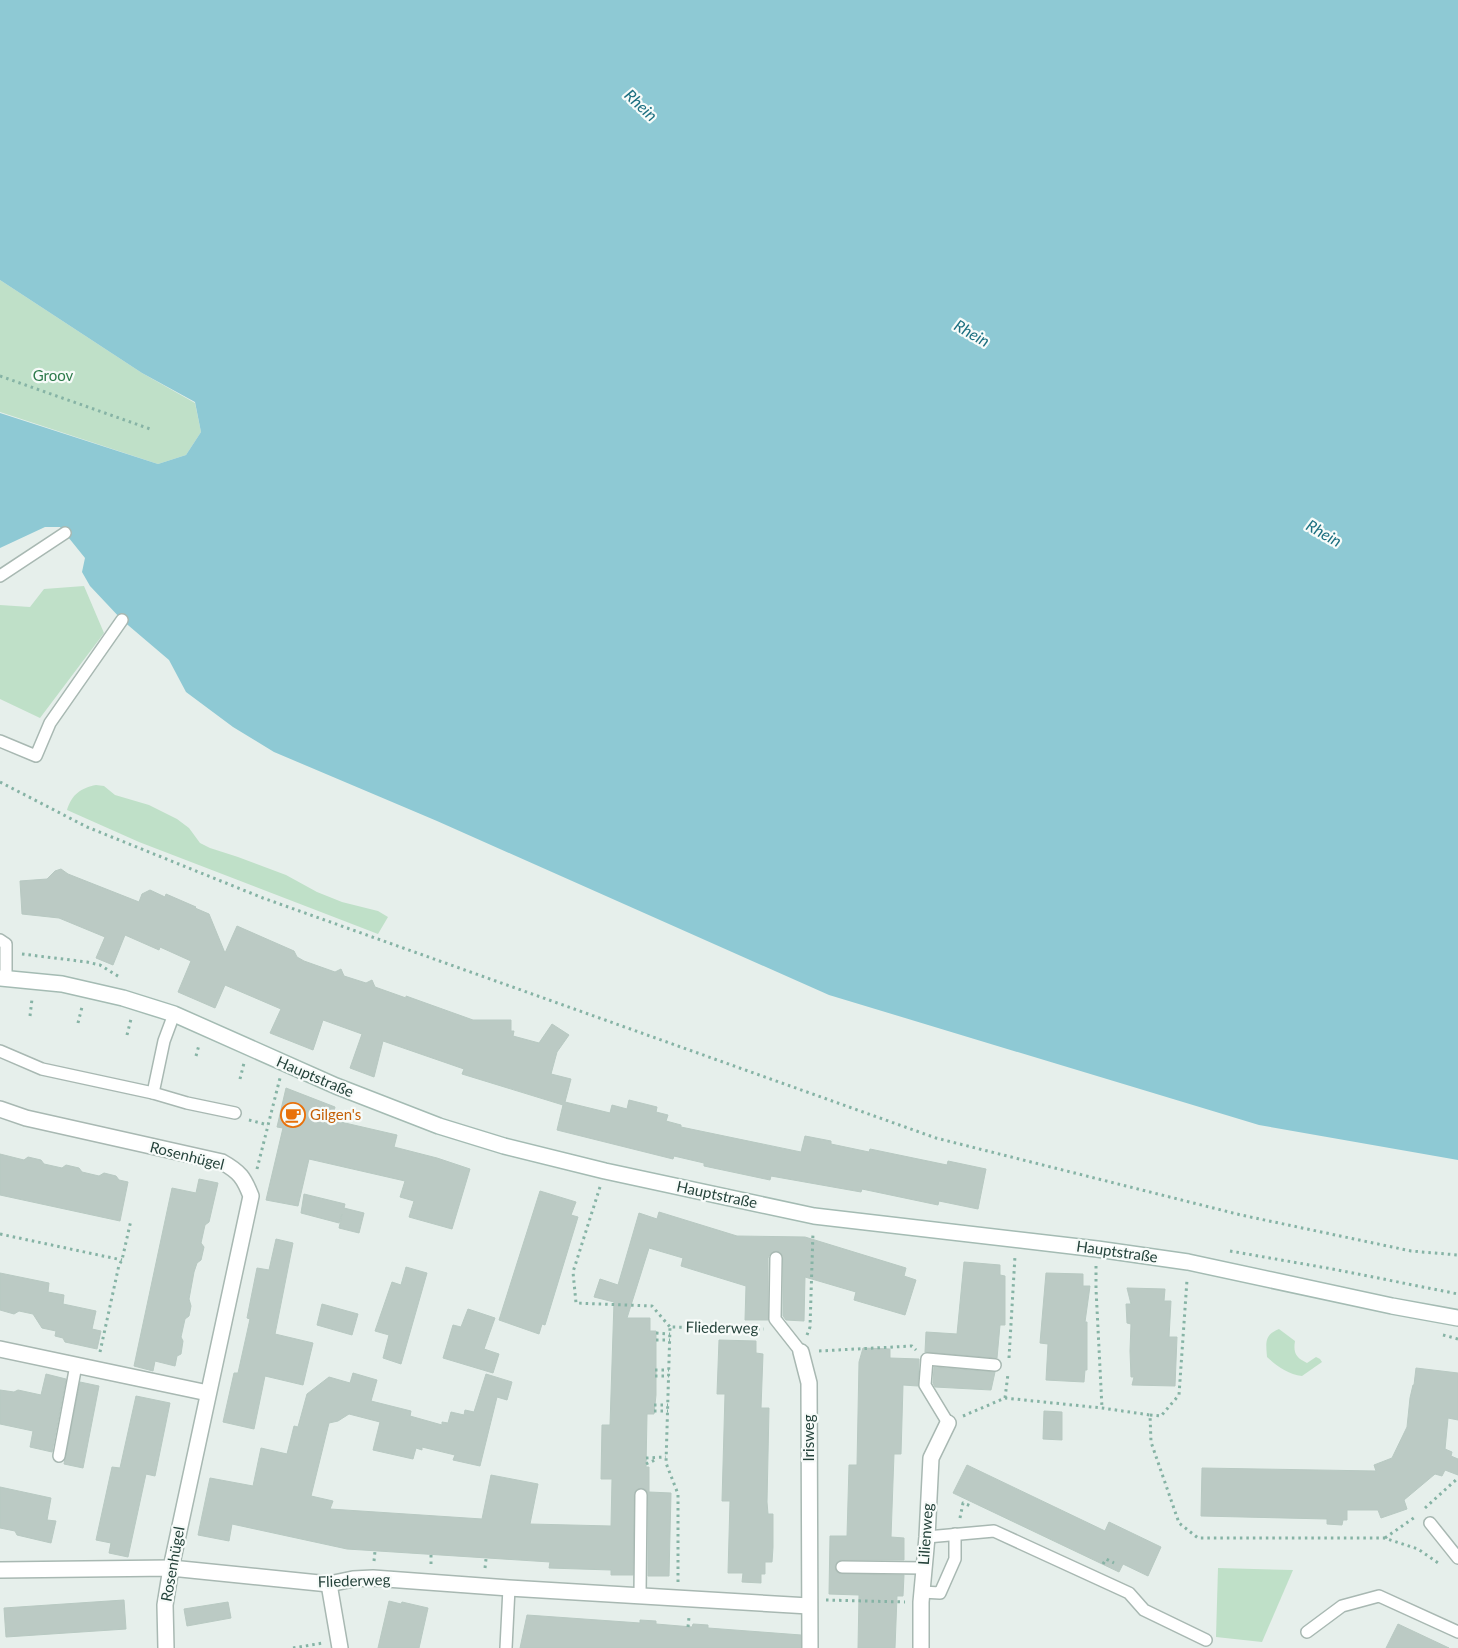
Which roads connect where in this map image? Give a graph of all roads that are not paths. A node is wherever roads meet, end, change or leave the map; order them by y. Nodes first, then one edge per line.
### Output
1 (65, 533) dead end
2 (0, 576) edge
3 (122, 620) dead end
4 (0, 741) edge
5 (0, 940) edge
6 (3, 978) edge
7 (174, 1014) junction
8 (0, 1051) edge
9 (153, 1093) junction
10 (0, 1109) edge
11 (235, 1113) dead end
12 (776, 1258) dead end
13 (1458, 1318) edge
14 (0, 1349) edge
15 (801, 1352) joint
16 (76, 1365) junction
17 (995, 1365) dead end
18 (208, 1393) junction
19 (948, 1423) joint
20 (59, 1456) dead end
21 (641, 1495) dead end
22 (1430, 1523) dead end
23 (958, 1534) junction
24 (927, 1537) junction
25 (1458, 1558) edge
26 (842, 1567) dead end
27 (171, 1568) junction
28 (924, 1568) junction
29 (0, 1570) edge
30 (329, 1584) junction
31 (509, 1588) junction
32 (640, 1595) junction
33 (921, 1597) junction
34 (809, 1602) junction
35 (1307, 1632) dead end
36 (1458, 1632) edge
37 (1206, 1640) dead end
38 (339, 1644) edge
39 (166, 1648) edge
40 (506, 1648) edge
41 (810, 1648) edge
42 (921, 1648) edge

1 - 2 lane
3 - 4 lane
5 - 6 lane
6 - 7 street, Hauptstraße
7 - 9 lane
7 - 13 street, Hauptstraße
8 - 9 lane
9 - 11 lane
10 - 18 street, Rosenhügel
12 - 15 lane
14 - 16 street
15 - 34 street, Irisweg
16 - 18 street
16 - 20 lane
17 - 19 lane
18 - 27 street, Rosenhügel
19 - 24 street, Lilienweg
21 - 32 lane
22 - 25 lane
23 - 24 lane
23 - 33 lane
23 - 37 lane
24 - 28 street, Lilienweg
26 - 28 lane
27 - 29 street, Fliederweg
27 - 30 street, Fliederweg
27 - 39 street, Rosenhügel
28 - 33 street, Lilienweg
30 - 31 street, Fliederweg
30 - 38 street
31 - 32 street, Fliederweg
31 - 40 lane
32 - 34 street, Fliederweg
33 - 42 street, Lilienweg
34 - 41 street, Irisweg
35 - 36 lane

